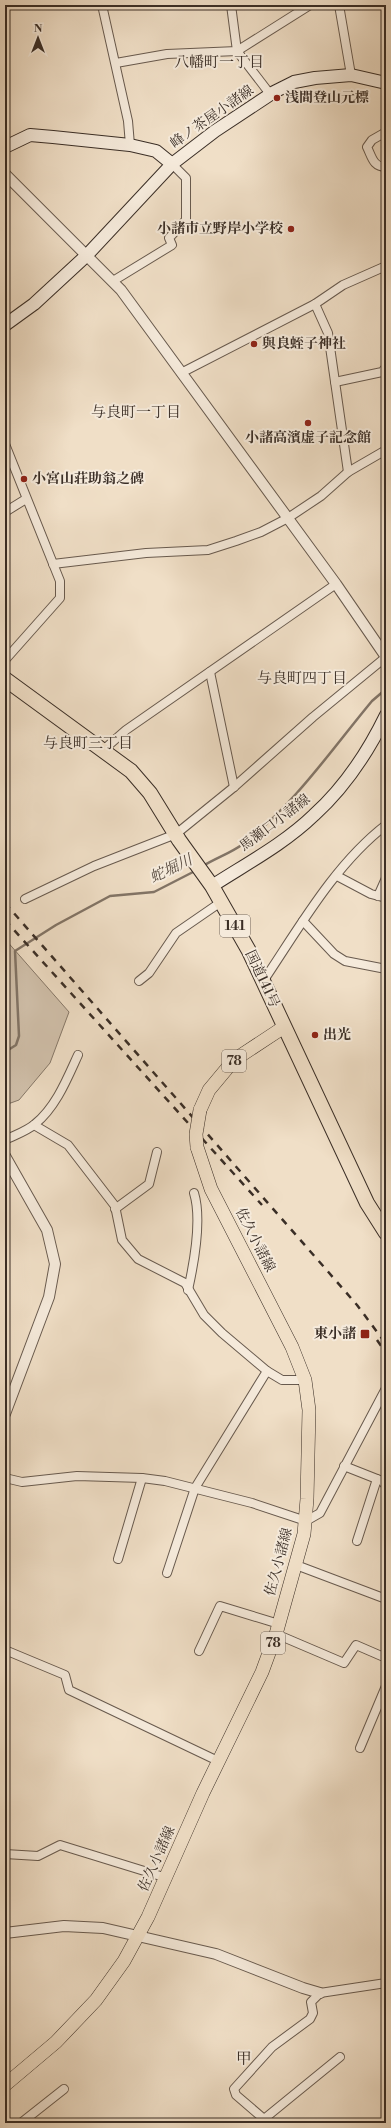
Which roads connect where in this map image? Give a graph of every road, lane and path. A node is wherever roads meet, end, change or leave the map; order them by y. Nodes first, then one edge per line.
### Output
1 (102, 5) edge
2 (231, 5) edge
3 (310, 5) edge
4 (339, 5) edge
5 (237, 51) junction
6 (116, 64) junction
7 (351, 75) junction
8 (386, 83) edge
9 (270, 94) junction
10 (386, 132) edge
11 (130, 145) junction
12 (5, 147) edge
13 (172, 164) junction
14 (386, 167) edge
15 (5, 174) edge
16 (87, 255) junction
17 (386, 266) edge
18 (113, 281) junction
19 (315, 304) junction
20 (5, 325) edge
21 (386, 368) edge
22 (181, 373) junction
23 (335, 382) junction
24 (5, 444) edge
25 (386, 450) edge
26 (348, 472) junction
27 (26, 499) junction
28 (5, 512) edge
29 (288, 518) junction
30 (53, 564) junction
31 (336, 584) junction
32 (386, 657) edge
33 (5, 660) edge
34 (210, 672) junction
35 (5, 679) edge
36 (386, 714) edge
37 (102, 751) junction
38 (234, 787) junction
39 (386, 825) edge
40 (176, 834) junction
41 (337, 876) junction
42 (386, 878) edge
43 (212, 886) junction
44 (382, 897) edge
45 (25, 899) dead end
46 (221, 902) junction
47 (303, 921) junction
48 (386, 969) edge
49 (264, 980) junction
50 (139, 982) dead end
51 (284, 1027) junction
52 (78, 1055) dead end
53 (34, 1125) junction
54 (5, 1140) edge
55 (157, 1152) dead end
56 (5, 1156) edge
57 (194, 1193) dead end
58 (115, 1209) junction
59 (386, 1233) edge
60 (188, 1290) junction
61 (267, 1371) junction
62 (305, 1380) junction
63 (385, 1390) edge
64 (5, 1414) edge
65 (344, 1466) junction
66 (5, 1478) edge
67 (142, 1478) junction
68 (377, 1479) junction
69 (386, 1486) edge
70 (195, 1488) junction
71 (306, 1521) junction
72 (357, 1541) dead end
73 (118, 1559) dead end
74 (296, 1565) junction
75 (167, 1573) dead end
76 (386, 1599) edge
77 (277, 1629) junction
78 (5, 1650) edge
79 (199, 1651) dead end
80 (386, 1658) edge
81 (386, 1686) edge
82 (360, 1748) dead end
83 (218, 1761) junction
84 (5, 1854) edge
85 (167, 1878) junction
86 (5, 1933) edge
87 (138, 1936) junction
88 (386, 1983) edge
89 (320, 1993) junction
90 (340, 2057) dead end
91 (5, 2085) edge
92 (64, 2089) dead end
93 (21, 2123) edge

1 - 6 street
2 - 5 street
3 - 5 street
4 - 7 street
5 - 6 street
5 - 9 street
6 - 11 street
7 - 8 main road, 峰ノ茶屋小諸線
7 - 9 main road, 峰ノ茶屋小諸線
9 - 13 main road, 峰ノ茶屋小諸線
10 - 14 street
11 - 12 main road, 峰ノ茶屋小諸線
11 - 13 main road, 峰ノ茶屋小諸線
13 - 16 main road, 峰ノ茶屋小諸線
13 - 18 street
15 - 16 street
16 - 18 street
16 - 20 main road, 峰ノ茶屋小諸線
17 - 19 street
18 - 22 street
19 - 22 street
19 - 23 street
21 - 23 street
22 - 29 street
23 - 26 street
24 - 27 street
25 - 26 street
26 - 29 street
27 - 28 street
27 - 30 street
29 - 30 street
29 - 31 street
30 - 33 street
31 - 32 street
31 - 34 street
32 - 38 street
34 - 37 street
34 - 38 street
35 - 37 highway, 国道141号 / 141
36 - 43 main road, 馬瀬口小諸線
37 - 40 highway, 国道141号 / 141
38 - 40 street
39 - 41 street
40 - 43 highway, 国道141号 / 141
40 - 45 street
41 - 44 street
41 - 47 street
42 - 44 street
43 - 46 highway, 国道141号 / 141
46 - 49 highway, 国道141号 / 141
46 - 50 street
47 - 48 street
47 - 49 street
49 - 51 highway, 国道141号 / 141
51 - 59 highway, 国道141号 / 141
51 - 62 main road, 佐久小諸線 / 78, bridge
52 - 53 street
53 - 54 street
53 - 58 street
55 - 58 street
56 - 64 street
57 - 60 street
58 - 60 street
60 - 61 street
61 - 62 street
61 - 70 street
62 - 71 main road, 佐久小諸線 / 78
63 - 65 street
65 - 68 street
65 - 71 street
66 - 67 street
67 - 70 street
67 - 73 street
68 - 69 street
68 - 72 street
70 - 71 street
70 - 75 street
71 - 74 main road, 佐久小諸線 / 78
74 - 76 street
74 - 77 main road, 佐久小諸線 / 78
77 - 79 street
77 - 80 street
77 - 83 main road, 佐久小諸線 / 78
78 - 83 street
81 - 82 street
83 - 85 main road, 佐久小諸線 / 78
84 - 85 street
85 - 87 main road, 佐久小諸線 / 78
86 - 87 street
87 - 89 street
87 - 91 main road, 佐久小諸線 / 78
88 - 89 street
89 - 90 street
92 - 93 street

